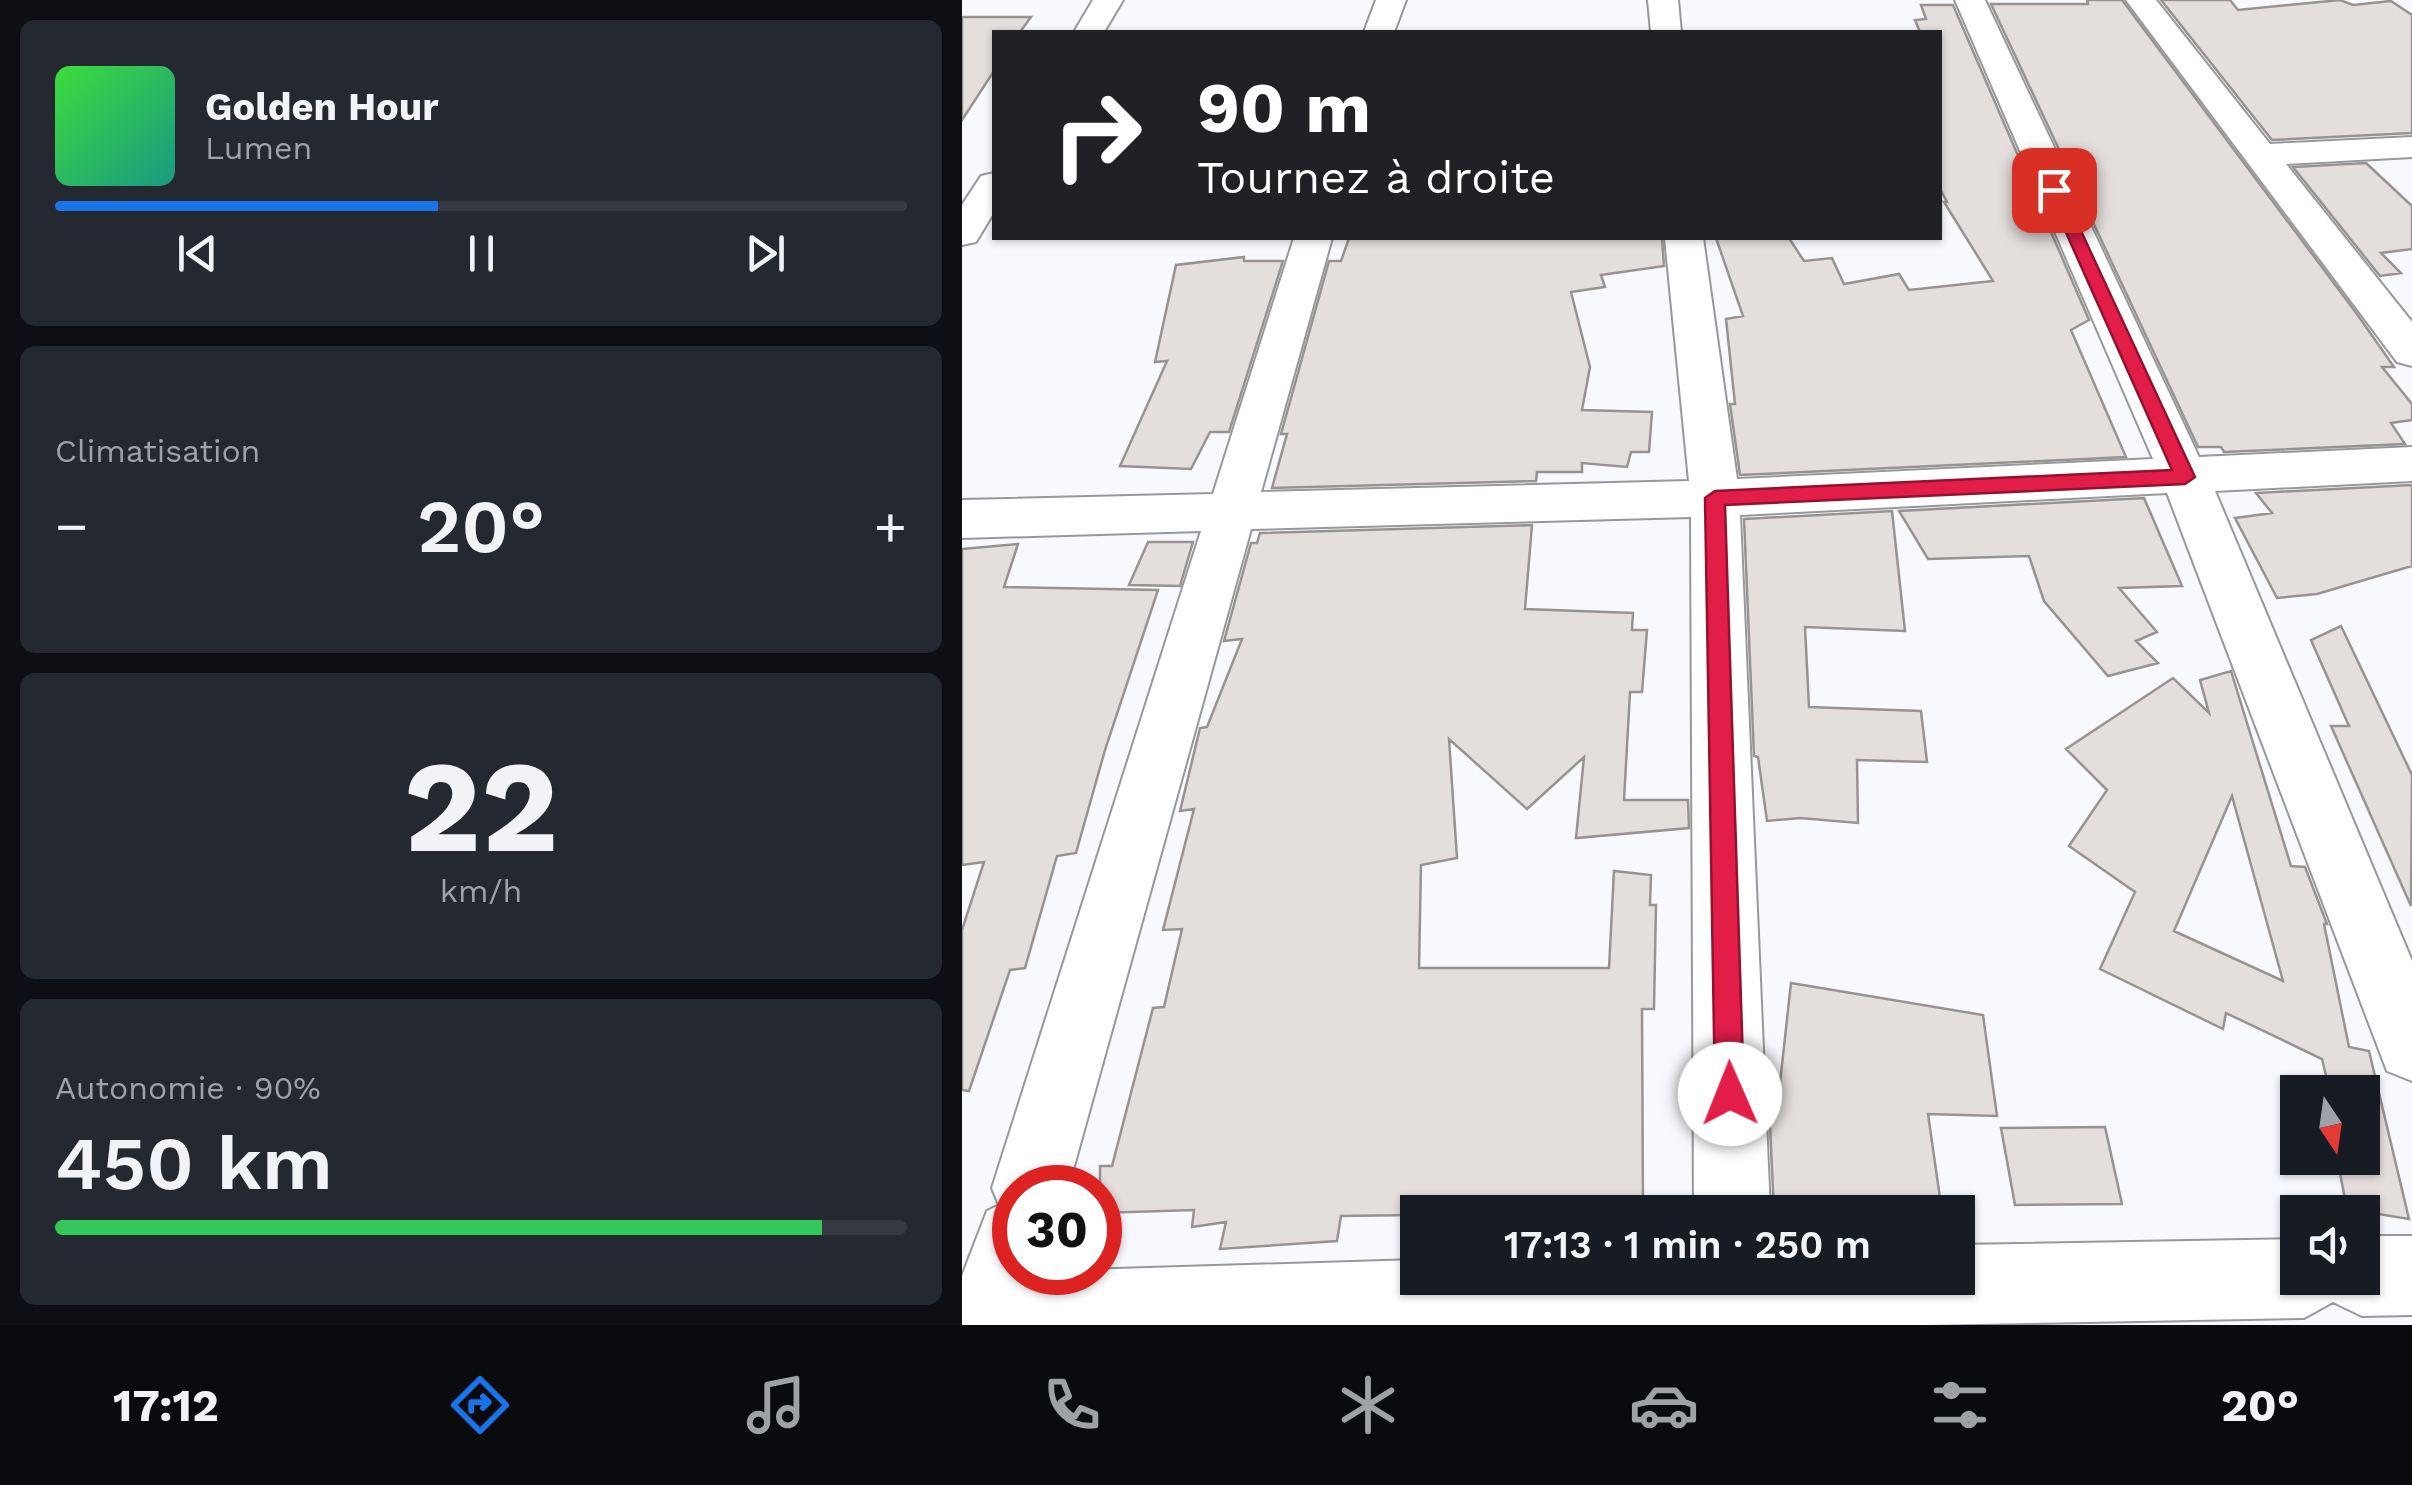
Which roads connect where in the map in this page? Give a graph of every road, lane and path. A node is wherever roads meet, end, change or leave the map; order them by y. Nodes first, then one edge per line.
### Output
1 (1108, 0) edge
2 (1391, 0) edge
3 (1663, 0) edge
4 (1970, 0) edge
5 (2141, 0) edge
6 (1090, 30) edge
7 (1381, 30) edge
8 (1666, 30) edge
9 (2412, 147) edge
10 (2261, 155) junction
11 (992, 187) edge
12 (962, 234) edge
13 (1312, 240) edge
14 (1684, 240) edge
15 (2412, 352) edge
16 (2412, 464) edge
17 (2185, 477) junction
18 (1715, 498) junction
19 (1235, 510) junction
20 (962, 519) edge
21 (2412, 1046) edge
22 (1037, 1165) edge
23 (1732, 1195) edge
24 (2412, 1275) edge
25 (2380, 1276) edge
26 (2280, 1279) edge
27 (992, 1290) edge
28 (1735, 1297) edge
29 (980, 1319) edge

1 - 6 street
2 - 7 street
3 - 8 street
4 - 17 street
5 - 10 street
9 - 10 street
10 - 15 street
11 - 12 street
13 - 19 street
14 - 18 street
16 - 17 street
17 - 18 street
17 - 21 street
18 - 19 street
18 - 23 street
19 - 20 street
19 - 22 street
24 - 25 street
26 - 28 street
27 - 29 street
28 - 29 street

